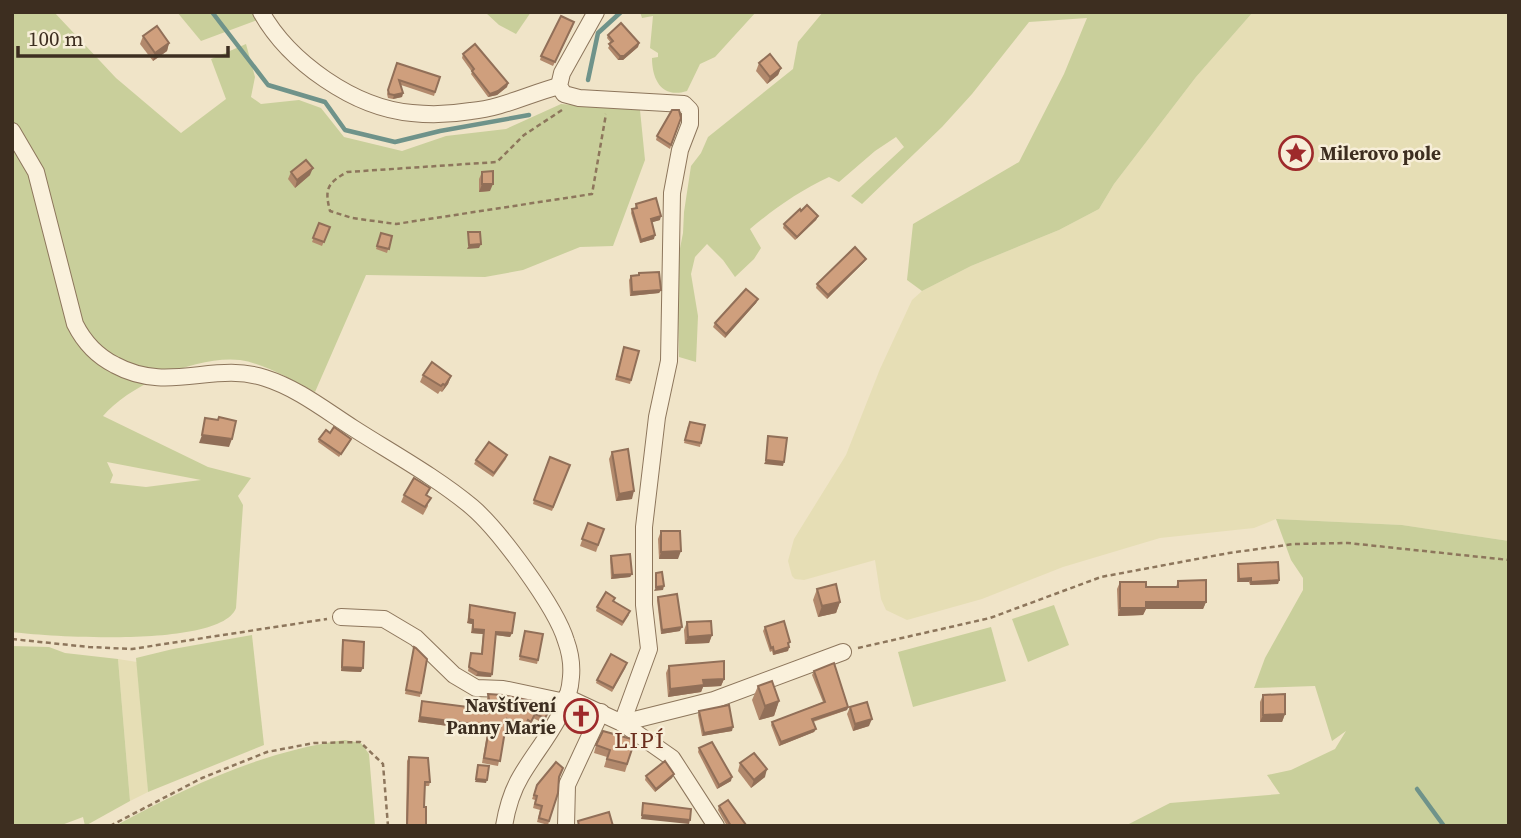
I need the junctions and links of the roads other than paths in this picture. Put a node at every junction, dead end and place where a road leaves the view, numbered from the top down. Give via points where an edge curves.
1 (596, 12) edge
2 (268, 16) edge
3 (559, 86) junction
4 (12, 131) edge
5 (341, 617) road end
6 (844, 652) road end
7 (566, 699) junction
8 (601, 712) junction
9 (622, 723) junction
10 (504, 826) edge
11 (566, 826) edge
12 (716, 826) edge

1 - 3 street
2 - 3 street via 280,42 317,74 383,108 412,113 472,111
3 - 9 street via 564,94 579,98 684,104 690,110 671,193 669,361 657,417 644,527 649,649
4 - 7 street via 36,172 73,317 92,348 119,368 154,379 252,374 275,382 459,496 492,527 559,624 570,660
5 - 7 street via 384,619 416,638 454,675 476,688
6 - 9 street via 714,700
7 - 8 street
7 - 10 street via 520,778
8 - 9 street
8 - 11 street via 567,785
9 - 12 street via 672,758

